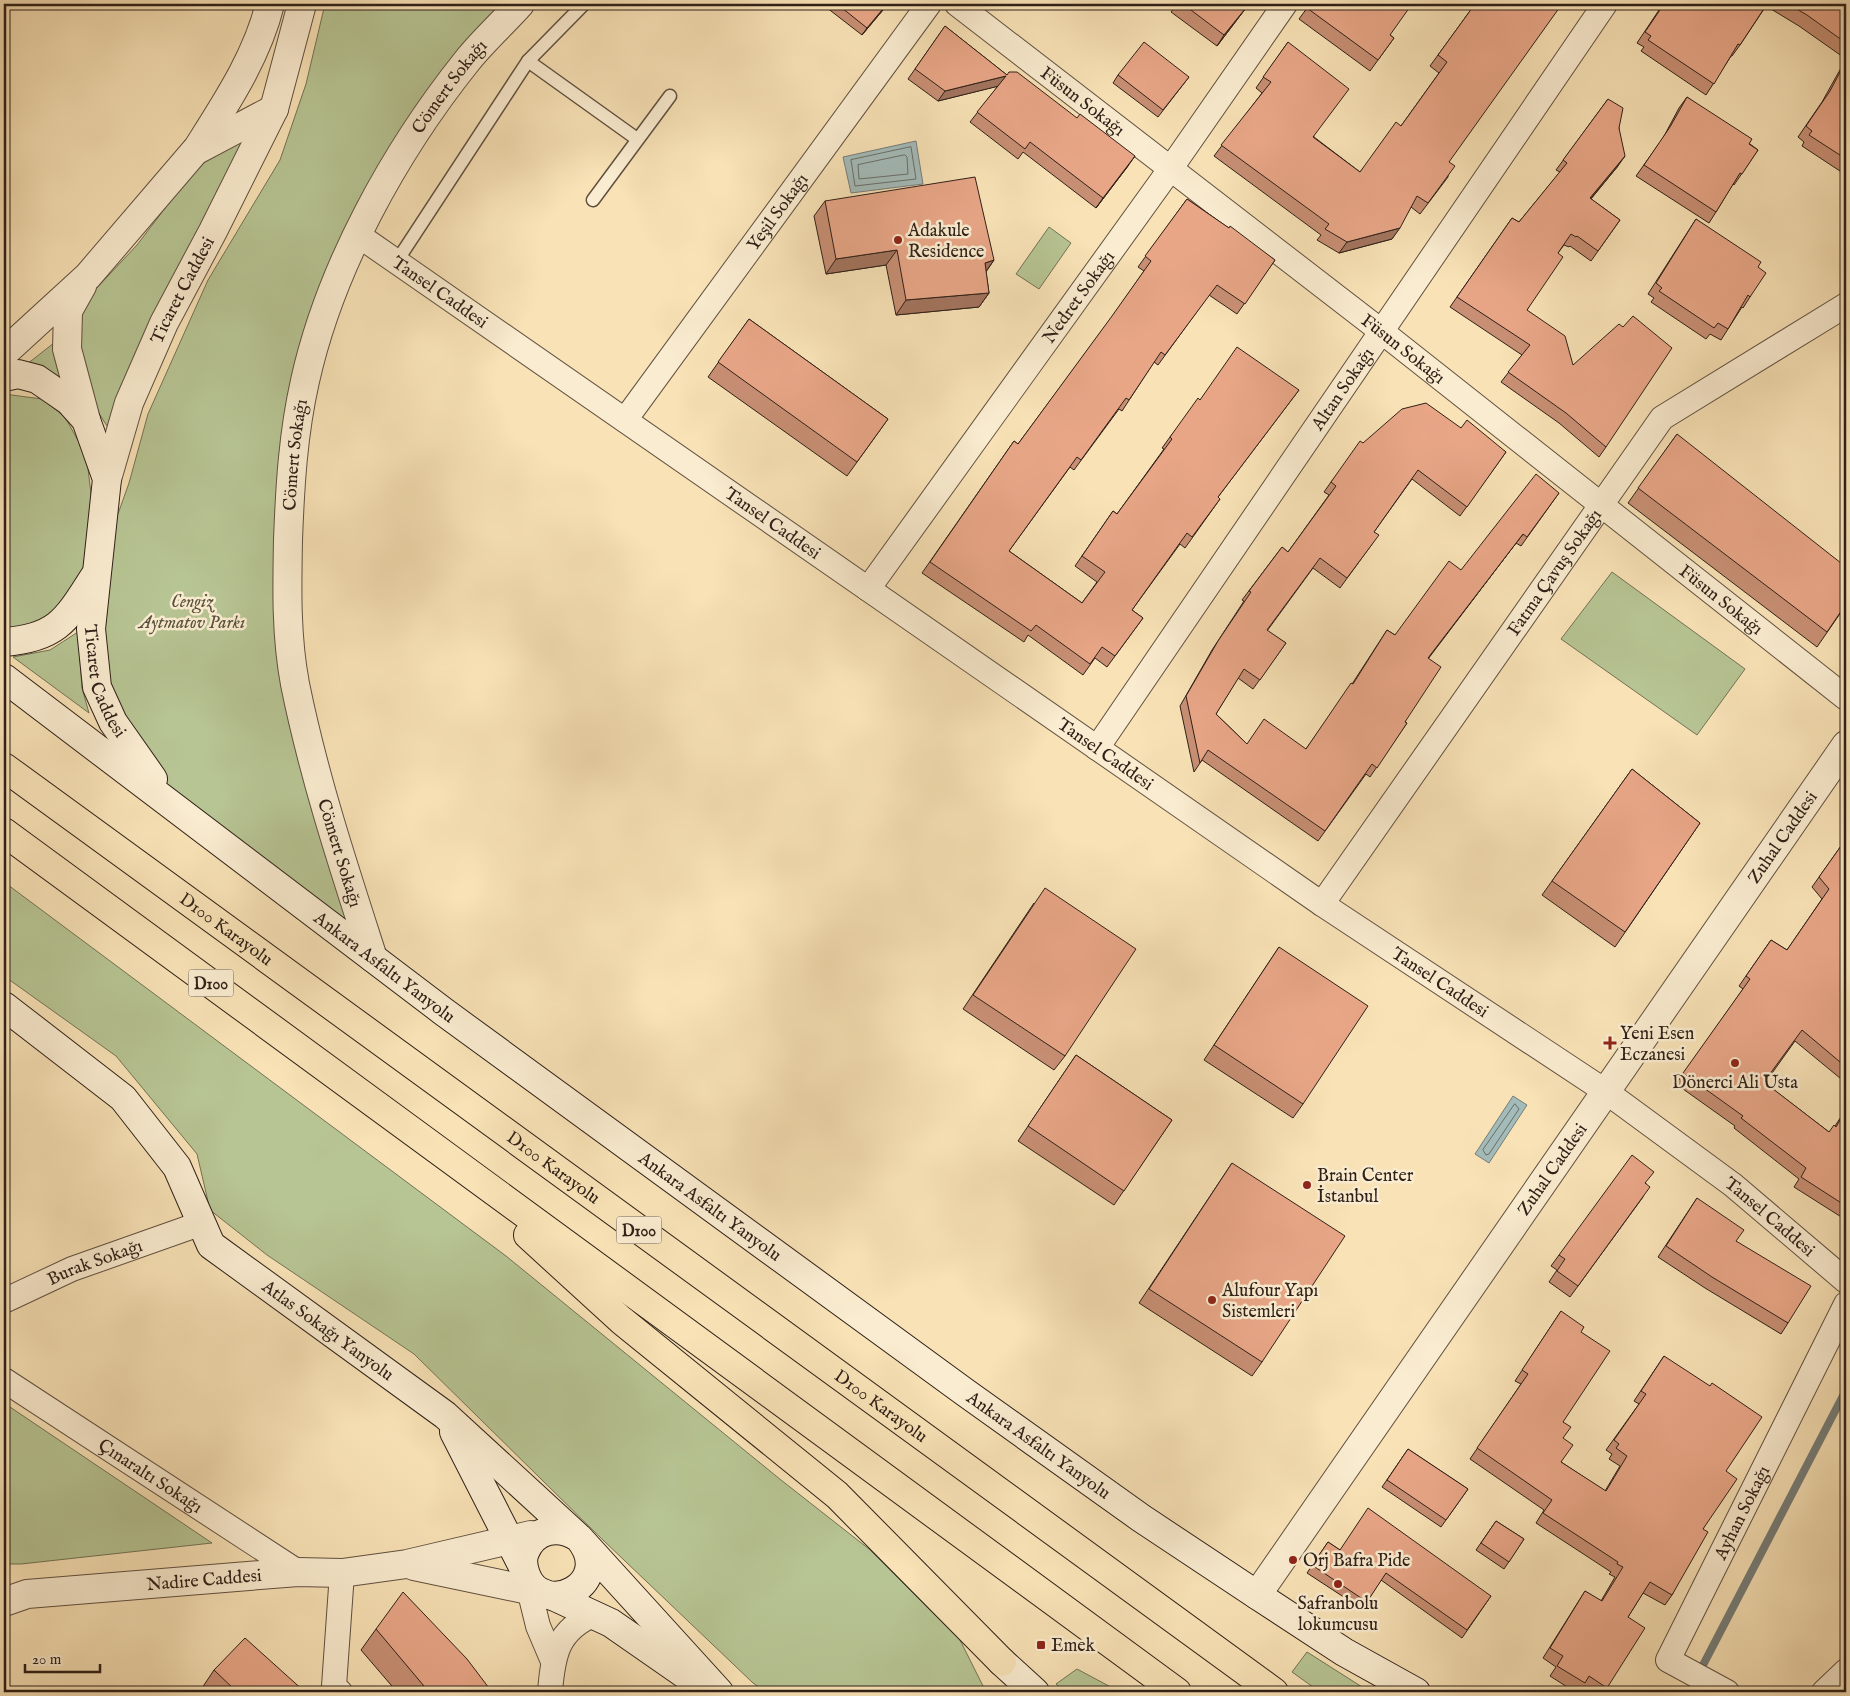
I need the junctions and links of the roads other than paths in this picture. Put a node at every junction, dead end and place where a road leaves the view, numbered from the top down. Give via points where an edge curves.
1 (270, 4) edge
2 (302, 4) edge
3 (520, 4) edge
4 (584, 4) edge
5 (929, 4) edge
6 (957, 4) edge
7 (1285, 4) edge
8 (1605, 4) edge
9 (528, 61) junction
10 (670, 96) dead end
11 (274, 109) junction
12 (637, 139) junction
13 (195, 151) junction
14 (1171, 168) junction
15 (593, 200) dead end
16 (358, 234) junction
17 (397, 261) junction
18 (88, 276) junction
19 (1846, 305) edge
20 (1381, 331) junction
21 (4, 353) edge
22 (4, 377) edge
23 (86, 420) junction
24 (625, 420) junction
25 (107, 479) junction
26 (1601, 506) junction
27 (98, 570) junction
28 (868, 589) junction
29 (4, 642) edge
30 (4, 678) edge
31 (1846, 698) edge
32 (1846, 745) edge
33 (1096, 748) junction
34 (4, 767) edge
35 (174, 807) junction
36 (4, 832) edge
37 (1322, 904) junction
38 (373, 958) junction
39 (4, 1006) edge
40 (1605, 1091) junction
41 (418, 1134) junction
42 (188, 1228) dead end
43 (1846, 1281) edge
44 (4, 1301) edge
45 (1846, 1304) edge
46 (4, 1380) edge
47 (445, 1415) junction
48 (547, 1531) junction
49 (579, 1538) junction
50 (510, 1540) junction
51 (407, 1564) junction
52 (298, 1572) junction
53 (342, 1573) junction
54 (537, 1586) junction
55 (1257, 1595) junction
56 (5, 1601) edge
57 (594, 1614) junction
58 (552, 1659) junction
59 (1002, 1662) junction
60 (1846, 1671) edge
61 (1724, 1690) edge
62 (340, 1692) edge
63 (550, 1692) edge
64 (710, 1692) edge
65 (718, 1692) edge
66 (1011, 1692) edge
67 (1035, 1692) edge
68 (1177, 1692) edge
69 (1274, 1692) edge
70 (1416, 1692) edge
71 (1824, 1692) edge

1 - 13 main road, Ticaret Caddesi via 250,60
2 - 11 main road, Ticaret Caddesi
3 - 16 main road, Cömert Sokağı via 468,60 393,166
4 - 9 lane
5 - 24 street, Yeşil Sokağı
6 - 14 street, Füsun Sokağı
7 - 14 street, Nedret Sokağı
8 - 20 street, Altan Sokağı
9 - 12 lane
9 - 17 lane
10 - 12 lane
11 - 13 main road, Ticaret Caddesi
11 - 25 main road, Ticaret Caddesi via 160,332 129,404
12 - 15 lane
13 - 18 main road, Ticaret Caddesi
14 - 20 street, Füsun Sokağı
14 - 28 street, Nedret Sokağı
16 - 17 street, Tansel Caddesi
16 - 38 main road, Cömert Sokağı via 324,313 304,381 290,471 286,598 295,685 320,788
17 - 24 street, Tansel Caddesi
18 - 21 main road, Ticaret Caddesi
18 - 23 main road, Ticaret Caddesi via 68,311 68,349
19 - 26 street, Fatma Çavuş Sokağı via 1662,418
20 - 26 street, Füsun Sokağı
20 - 33 street, Altan Sokağı
22 - 23 main road, Ticaret Caddesi via 18,374 37,379 69,402
23 - 25 main road, Ticaret Caddesi
24 - 28 street, Tansel Caddesi
25 - 27 main road, Ticaret Caddesi
26 - 31 street, Füsun Sokağı
26 - 37 street, Fatma Çavuş Sokağı
27 - 29 main road via 59,626 22,641
27 - 35 main road, Ticaret Caddesi via 91,629 97,687 123,739
28 - 33 street, Tansel Caddesi
30 - 35 main road, Ankara Asfaltı Yanyolu
32 - 40 main road, Zuhal Caddesi
33 - 37 street, Tansel Caddesi
34 - 69 highway, D100 Karayolu / D100
35 - 38 main road, Ankara Asfaltı Yanyolu
36 - 41 highway, D100
37 - 40 street, Tansel Caddesi
38 - 55 main road, Ankara Asfaltı Yanyolu via 966,1393
39 - 47 main road, Atlas Sokağı Yanyolu via 123,1098 177,1167 211,1245
40 - 43 street, Tansel Caddesi via 1734,1184
40 - 55 main road, Zuhal Caddesi
41 - 59 highway via 621,1320 837,1495
41 - 68 highway, D100
42 - 44 street, Burak Sokağı via 72,1269
45 - 61 street, Ayhan Sokağı via 1668,1660
46 - 52 street, Çınaraltı Sokağı
47 - 49 main road, Atlas Sokağı Yanyolu
47 - 50 main road, Atlas Sokağı Yanyolu
48 - 49 main road via 564,1530
48 - 50 main road, Nadire Caddesi
48 - 54 main road via 536,1536 524,1555
49 - 54 main road via 589,1556 587,1576 574,1592
49 - 65 main road, Atlas Sokağı Yanyolu
50 - 51 main road, Nadire Caddesi
50 - 54 main road, Atlas Sokağı Yanyolu
51 - 53 main road, Nadire Caddesi
51 - 54 main road, Nadire Caddesi
52 - 53 main road, Nadire Caddesi
52 - 56 main road, Nadire Caddesi via 27,1594
53 - 62 street via 334,1686
54 - 57 main road
54 - 58 street via 538,1626
55 - 70 main road, Ankara Asfaltı Yanyolu via 1344,1652
57 - 58 street via 567,1632
57 - 64 main road
58 - 63 street
59 - 66 main road
59 - 67 main road
60 - 71 street

